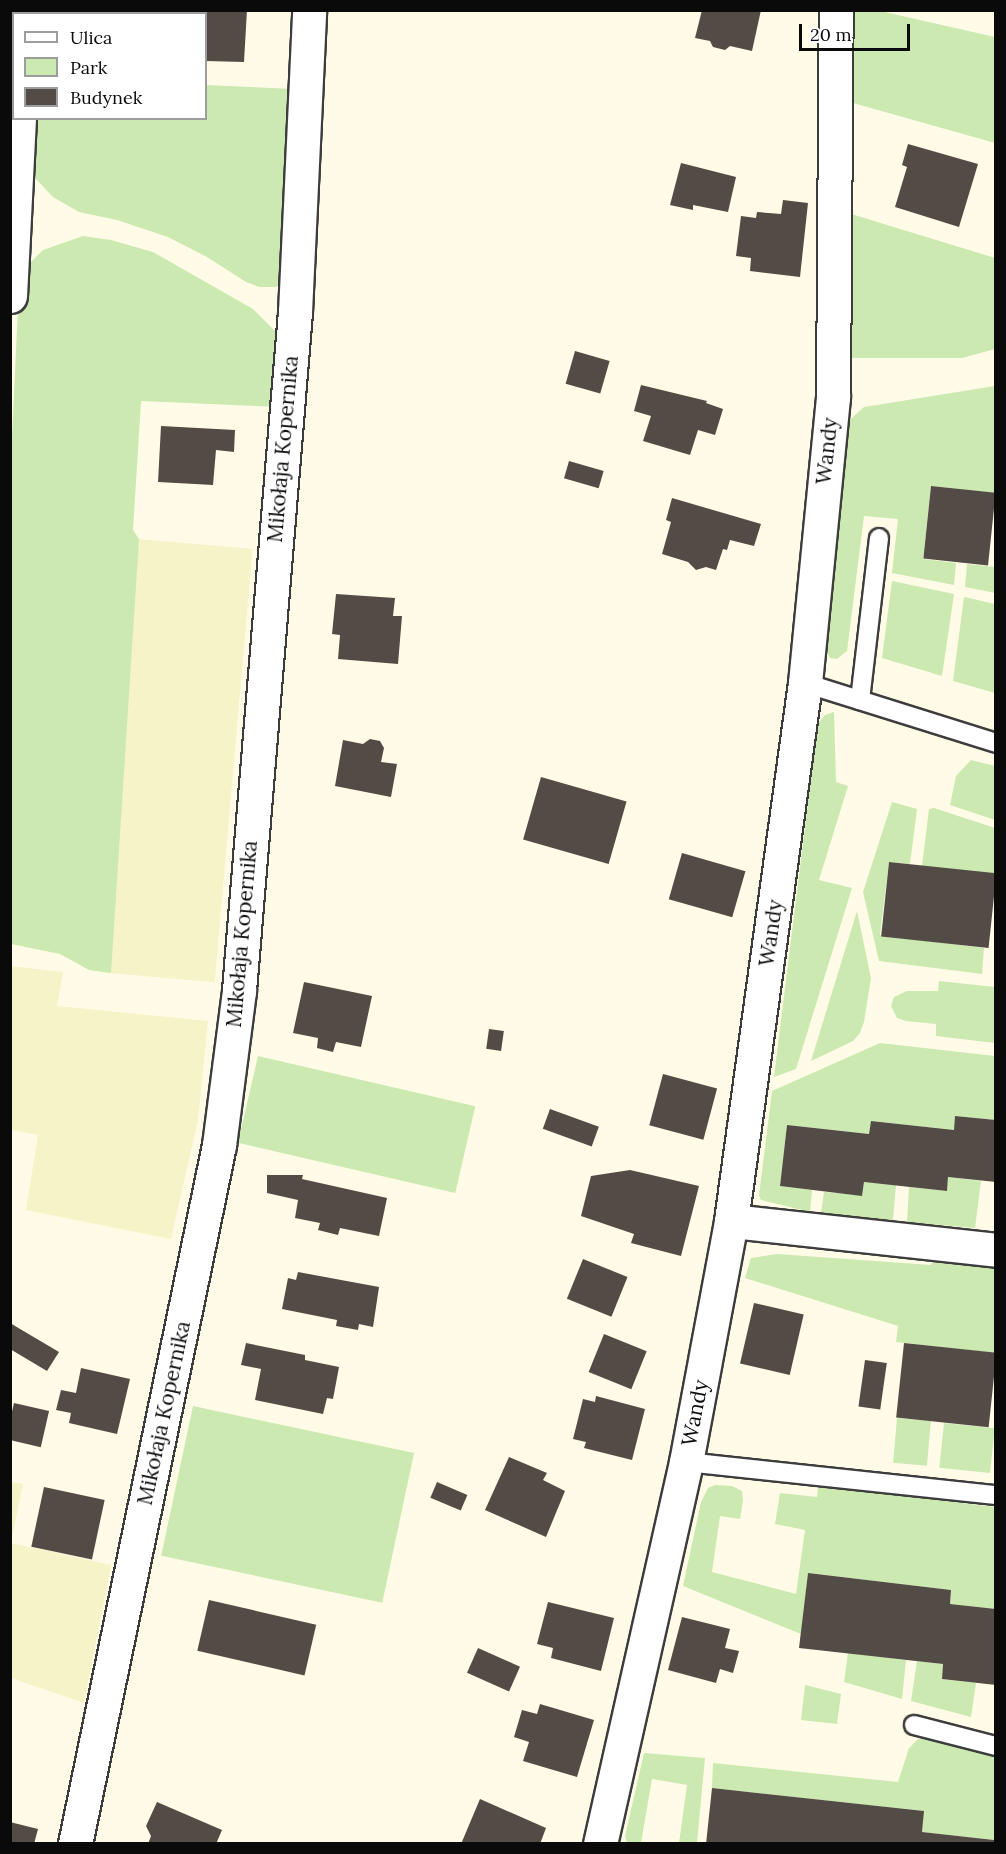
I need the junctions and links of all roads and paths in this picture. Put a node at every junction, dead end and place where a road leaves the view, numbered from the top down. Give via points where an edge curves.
1 (309, 10) edge
2 (836, 10) edge
3 (19, 120) edge
4 (10, 296) edge
5 (879, 538) dead end
6 (805, 682) junction
7 (860, 700) junction
8 (996, 742) edge
9 (731, 1221) junction
10 (996, 1250) edge
11 (686, 1462) junction
12 (996, 1495) edge
13 (914, 1725) dead end
14 (996, 1746) edge
15 (75, 1844) edge
16 (600, 1844) edge

1 - 15 street, Mikołaja Kopernika via 295,312 239,990 219,1145
2 - 6 street, Wandy via 833,397
3 - 4 street
5 - 7 lane
6 - 7 lane
6 - 9 street, Wandy
7 - 8 lane
9 - 10 street
9 - 11 street, Wandy
11 - 12 lane
11 - 16 street, Wandy
13 - 14 lane

